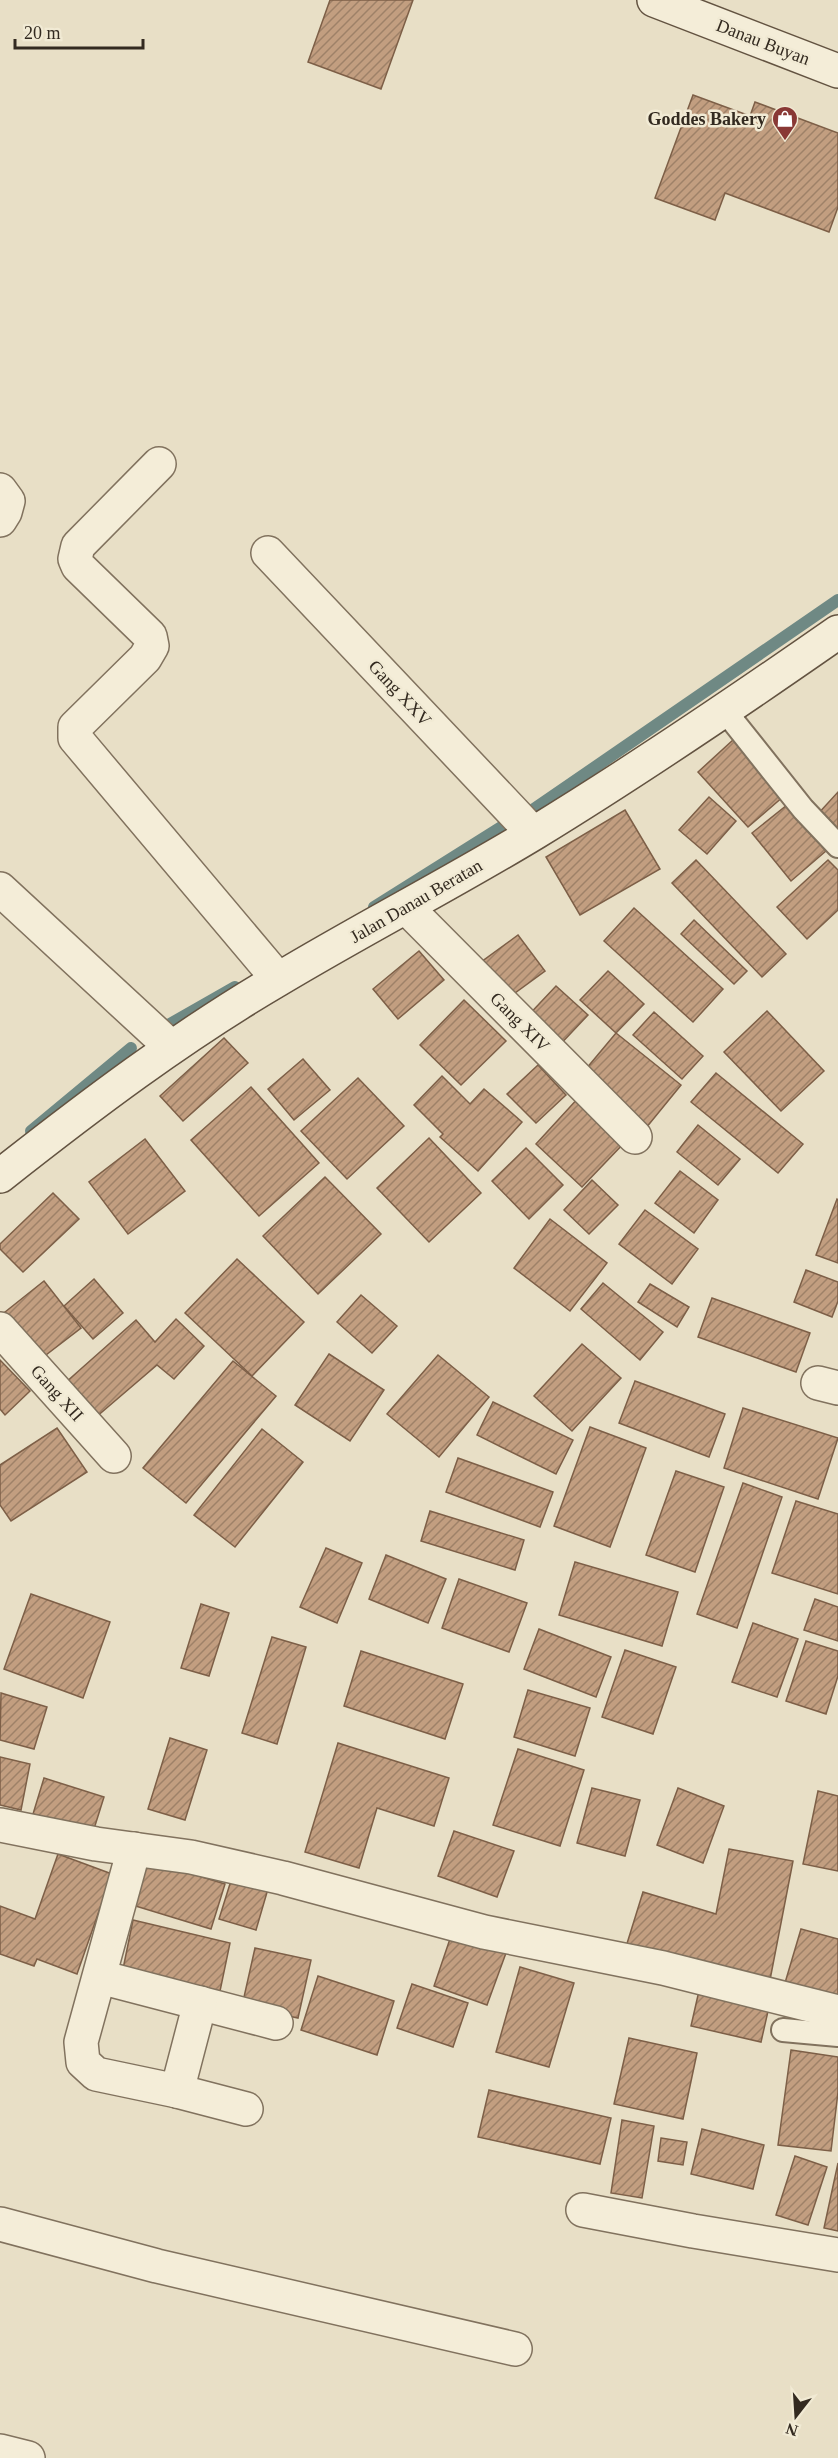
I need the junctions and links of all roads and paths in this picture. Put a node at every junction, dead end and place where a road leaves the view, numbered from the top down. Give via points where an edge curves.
1 (654, 0) edge
2 (699, 8) edge
3 (838, 70) edge
4 (159, 465) dead end
5 (0, 490) edge
6 (0, 520) edge
7 (268, 554) dead end
8 (838, 632) edge
9 (725, 711) junction
10 (533, 833) junction
11 (838, 846) edge
12 (0, 888) edge
13 (406, 907) junction
14 (278, 979) junction
15 (171, 1047) junction
16 (634, 1137) dead end
17 (0, 1176) edge
18 (0, 1329) edge
19 (114, 1456) dead end
20 (0, 1825) edge
21 (134, 1850) junction
22 (100, 1977) junction
23 (200, 2003) junction
24 (838, 2012) edge
25 (276, 2023) dead end
26 (783, 2030) dead end
27 (838, 2035) edge
28 (177, 2091) junction
29 (246, 2109) dead end
30 (583, 2210) dead end
31 (0, 2224) edge
32 (838, 2255) edge
33 (515, 2349) dead end
34 (0, 2451) edge
35 (28, 2458) edge

1 - 2 street, Danau Buyan
2 - 3 street, Danau Buyan
4 - 14 street via 76,551 78,567 150,636 152,646 145,658 75,727 75,738
5 - 6 street via 8,501
7 - 10 street, Gang XXV
8 - 9 street, Jalan Danau Beratan
9 - 10 street, Jalan Danau Beratan
9 - 11 lane via 803,809
10 - 13 street, Jalan Danau Beratan
12 - 15 street
13 - 14 street, Jalan Danau Beratan
13 - 16 street, Gang XIV
14 - 15 street, Jalan Danau Beratan
15 - 17 street, Jalan Danau Beratan
18 - 19 street, Gang XII
20 - 21 street
21 - 22 street
21 - 24 street via 191,1857 283,1878 484,1932 663,1968
22 - 23 street
22 - 28 street via 81,2042 83,2062 96,2074
23 - 25 street
23 - 28 street
26 - 27 lane
28 - 29 street
30 - 32 street
31 - 33 street via 157,2266
34 - 35 street

